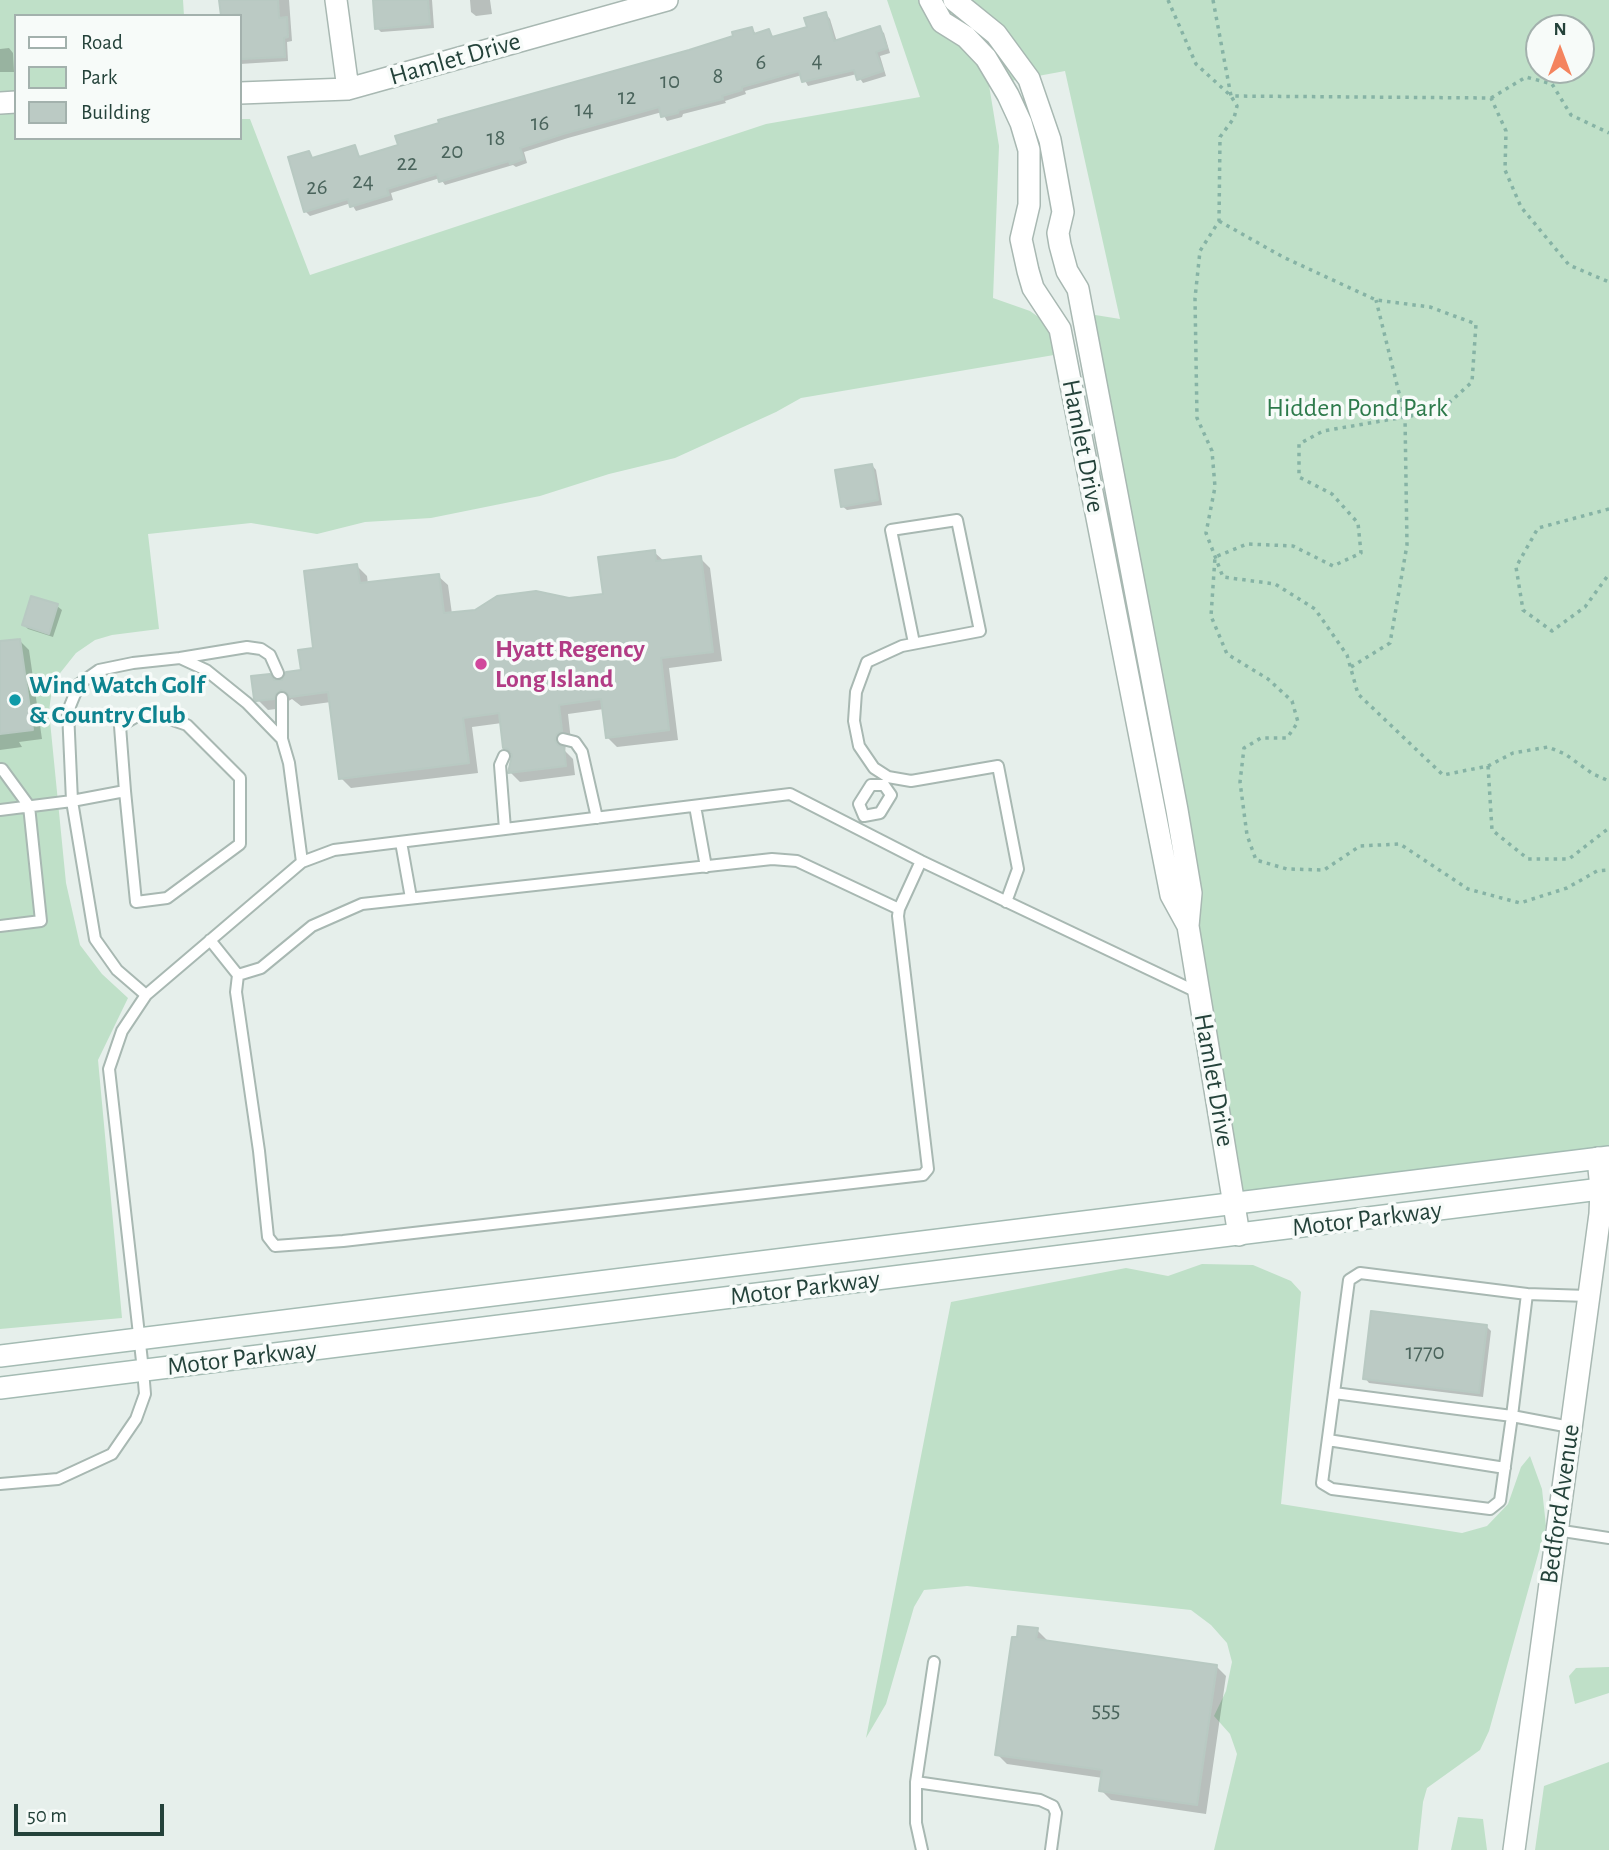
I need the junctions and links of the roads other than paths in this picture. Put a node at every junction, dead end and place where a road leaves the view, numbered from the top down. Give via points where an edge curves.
1 (336, 0) edge
2 (667, 0) edge
3 (930, 0) edge
4 (954, 0) edge
5 (348, 89) junction
6 (242, 93) edge
7 (1027, 212) junction
8 (1063, 212) junction
9 (1078, 289) junction
10 (1041, 297) junction
11 (914, 643) junction
12 (180, 658) junction
13 (278, 673) dead end
14 (282, 698) dead end
15 (282, 738) junction
16 (563, 739) dead end
17 (504, 756) dead end
18 (0, 769) edge
19 (886, 781) junction
20 (125, 792) junction
21 (72, 802) junction
22 (29, 806) junction
23 (695, 806) junction
24 (0, 810) edge
25 (864, 817) junction
26 (597, 818) junction
27 (856, 828) junction
28 (505, 829) junction
29 (401, 842) junction
30 (921, 861) junction
31 (302, 862) junction
32 (706, 867) junction
33 (411, 898) junction
34 (1006, 902) junction
35 (899, 909) junction
36 (0, 926) edge
37 (1188, 926) junction
38 (210, 940) junction
39 (238, 975) junction
40 (1199, 993) junction
41 (145, 995) junction
42 (1604, 1158) edge
43 (1605, 1189) edge
44 (1236, 1204) junction
45 (1239, 1235) junction
46 (1527, 1294) junction
47 (1588, 1296) junction
48 (141, 1339) junction
49 (0, 1356) edge
50 (143, 1370) junction
51 (0, 1388) edge
52 (1334, 1393) junction
53 (1513, 1416) junction
54 (1570, 1427) junction
55 (1328, 1440) junction
56 (1505, 1468) junction
57 (0, 1484) edge
58 (1556, 1530) junction
59 (1609, 1538) edge
60 (934, 1662) dead end
61 (915, 1782) junction
62 (922, 1850) edge
63 (1051, 1850) edge
64 (1514, 1850) edge

1 - 5 street
2 - 5 street, Hamlet Drive
3 - 7 street, Hamlet Drive via 942,22 966,37 986,58 1021,123 1029,150
4 - 8 street, Hamlet Drive via 996,34 1029,79 1050,140
5 - 6 street, Hamlet Drive
7 - 8 street
7 - 10 street, Hamlet Drive via 1021,239 1033,288
8 - 9 street, Hamlet Drive via 1060,245 1066,271
9 - 10 street
9 - 37 street, Hamlet Drive via 1177,810 1191,893
10 - 37 street, Hamlet Drive via 1060,329 1171,895
11 - 11 lane via 980,631 957,520 891,530
11 - 19 lane via 867,662 856,692 854,721 859,746
12 - 13 lane via 247,647 261,649 271,655
12 - 15 lane via 206,670
12 - 21 lane via 99,670 79,684 68,711
14 - 15 lane
15 - 31 lane
16 - 26 lane via 575,742 582,752
17 - 28 lane via 500,765
18 - 22 lane
19 - 25 lane via 872,785 859,804
19 - 25 lane via 891,795 880,813
19 - 34 lane via 998,766 1018,869
20 - 20 lane via 136,902 167,898 240,844 240,778 187,725 146,711 120,726
20 - 21 lane
21 - 22 lane
21 - 41 lane via 95,939 117,970
22 - 24 lane
22 - 36 lane via 41,921
23 - 26 lane
23 - 27 lane via 790,794
23 - 32 lane
25 - 27 lane
26 - 28 lane
27 - 30 lane
28 - 29 lane
29 - 31 lane via 334,850
29 - 33 lane
30 - 34 lane
30 - 35 lane
31 - 38 lane
32 - 33 lane
32 - 35 lane via 797,861
33 - 39 lane via 362,904 312,926 261,968
34 - 40 lane
35 - 39 lane via 928,1169 923,1175 343,1241 275,1246 268,1237 236,992
37 - 40 street, Hamlet Drive
38 - 39 lane
38 - 41 lane
40 - 44 street, Hamlet Drive
41 - 48 lane via 122,1031 109,1069
42 - 43 street, Bedford Avenue
42 - 44 street, Motor Parkway
43 - 45 street, Motor Parkway
43 - 47 street, Bedford Avenue
44 - 45 street, Hamlet Drive
44 - 48 street, Motor Parkway
45 - 50 street, Motor Parkway
46 - 47 lane
46 - 52 lane via 1360,1273 1349,1280
46 - 53 lane
47 - 54 street, Bedford Avenue
48 - 49 street, Motor Parkway
48 - 50 lane
50 - 51 street, Motor Parkway
50 - 57 lane via 145,1394 136,1419 112,1454 58,1479
52 - 53 lane
52 - 55 lane
53 - 54 lane
53 - 56 lane
54 - 58 street, Bedford Avenue
55 - 56 lane
55 - 56 lane via 1322,1483 1332,1489 1490,1509 1500,1501
58 - 59 lane
58 - 64 street, Bedford Avenue
60 - 61 lane
61 - 62 lane
61 - 63 lane via 1041,1800 1053,1806

